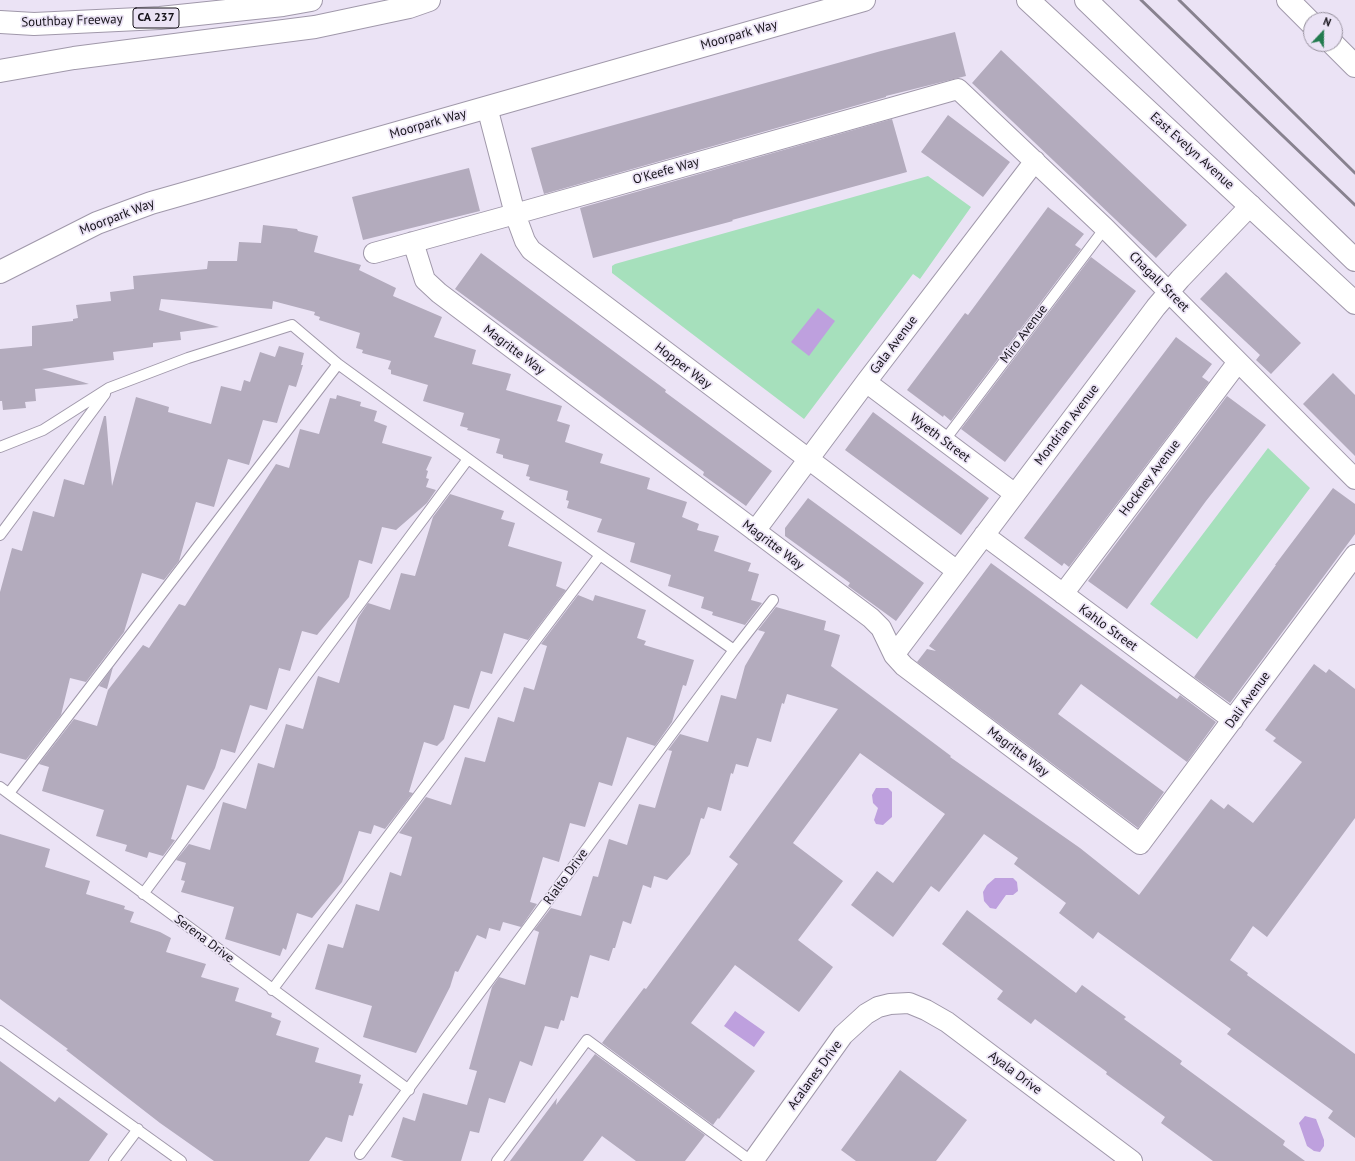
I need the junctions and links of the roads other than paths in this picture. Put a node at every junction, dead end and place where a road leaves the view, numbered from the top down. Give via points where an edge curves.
1 (311, 0) edge
2 (429, 0) edge
3 (864, 0) edge
4 (1028, 0) edge
5 (1086, 0) edge
6 (1288, 0) edge
7 (1303, 15) edge
8 (0, 22) edge
9 (1341, 52) edge
10 (1355, 66) edge
11 (0, 71) edge
12 (958, 89) joint
13 (487, 107) junction
14 (1035, 161) junction
15 (1251, 205) junction
16 (516, 214) junction
17 (1105, 228) junction
18 (413, 242) junction
19 (374, 253) dead end
20 (1355, 260) edge
21 (0, 272) edge
22 (1169, 292) junction
23 (1355, 303) edge
24 (1238, 362) junction
25 (338, 364) junction
26 (866, 382) junction
27 (109, 388) junction
28 (944, 441) junction
29 (0, 447) edge
30 (468, 459) junction
31 (808, 460) junction
32 (1355, 479) edge
33 (1015, 494) junction
34 (755, 531) junction
35 (0, 535) edge
36 (984, 535) junction
37 (600, 555) junction
38 (1355, 555) edge
39 (957, 571) junction
40 (1063, 594) junction
41 (773, 600) dead end
42 (734, 650) junction
43 (894, 655) junction
44 (1233, 720) junction
45 (0, 787) edge
46 (9, 793) junction
47 (1140, 844) joint
48 (144, 894) junction
49 (272, 990) junction
50 (890, 1004) joint
51 (0, 1030) edge
52 (408, 1090) junction
53 (138, 1129) junction
54 (360, 1154) dead end
55 (114, 1161) edge
56 (181, 1161) edge
57 (497, 1161) edge
58 (752, 1161) edge
59 (1132, 1161) edge

1 - 8 main road, Southbay Freeway / CA 237 via 160,18 34,24
2 - 11 main road via 409,7 316,27 74,58
3 - 13 main road, Moorpark Way
4 - 15 main road, East Evelyn Avenue
5 - 20 main road
6 - 7 main road
9 - 10 main road
12 - 14 street, Chagall Street
12 - 16 street, O'Keefe Way
13 - 16 street, Hopper Way
13 - 21 main road, Moorpark Way via 151,203 97,223
14 - 17 street, Chagall Street
14 - 26 street, Gala Avenue
15 - 22 street, Mondrian Avenue
15 - 23 main road, East Evelyn Avenue
16 - 18 street, O'Keefe Way
16 - 31 street, Hopper Way via 525,241 537,256
17 - 22 street, Chagall Street
17 - 28 lane, Miro Avenue
18 - 19 street, O'Keefe Way
18 - 34 street, Magritte Way via 424,280 439,293
22 - 24 street, Chagall Street
22 - 33 street, Mondrian Avenue
24 - 32 street, Chagall Street
24 - 40 street, Hockney Avenue
25 - 27 lane via 292,326 188,358
25 - 30 lane
25 - 46 lane
26 - 28 street, Wyeth Street
26 - 31 street, Gala Avenue
27 - 29 lane via 43,430
27 - 35 lane
28 - 33 street, Wyeth Street
30 - 37 lane
30 - 48 lane
31 - 34 street, Gala Avenue
31 - 39 street, Hopper Way
33 - 36 street, Mondrian Avenue
34 - 43 street, Magritte Way via 871,618 881,628
36 - 39 street, Mondrian Avenue
36 - 40 street, Kahlo Street
37 - 42 lane
37 - 49 lane
38 - 44 street, Dali Avenue
39 - 43 street, Mondrian Avenue
40 - 44 street, Kahlo Street
41 - 42 lane, Rialto Drive
42 - 52 lane, Rialto Drive
43 - 47 street, Magritte Way via 904,666
44 - 47 street, Dali Avenue
45 - 46 lane, Serena Drive
46 - 48 lane, Serena Drive
48 - 49 lane, Serena Drive
49 - 52 lane, Serena Drive
50 - 58 street, Acalanes Drive via 866,1014 843,1036
50 - 59 street, Ayala Drive via 909,1003 947,1022
51 - 53 lane
52 - 54 lane, Rialto Drive
53 - 55 lane
53 - 56 lane
57 - 58 lane via 587,1040

